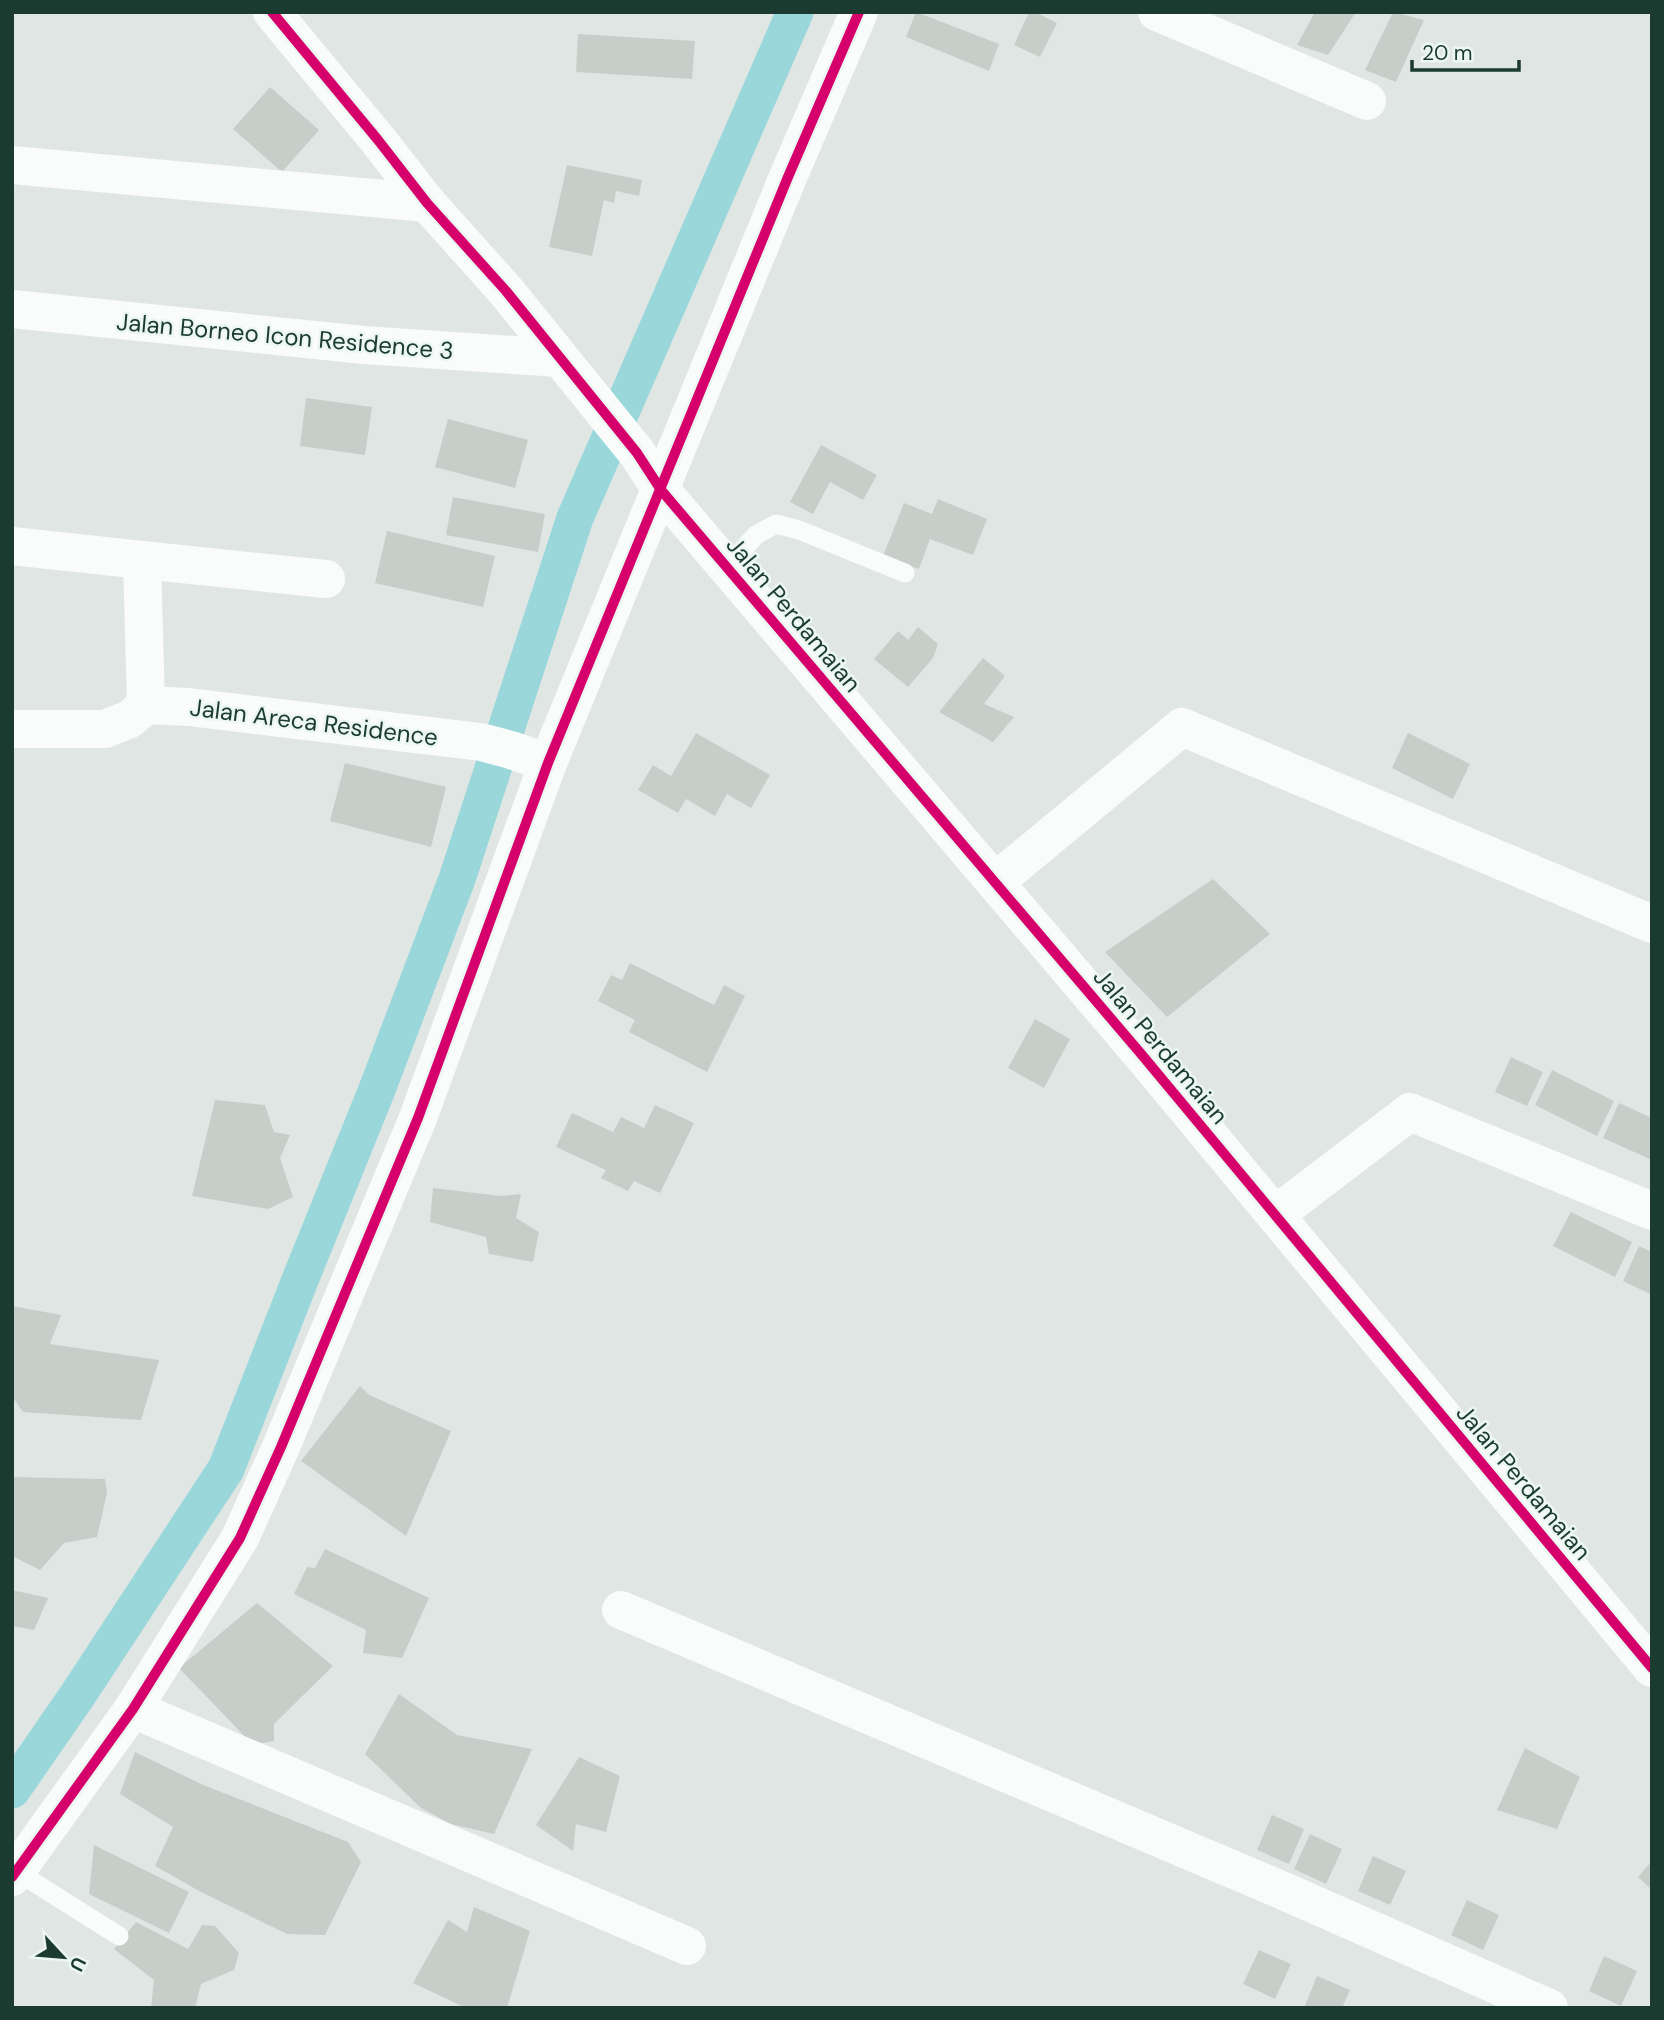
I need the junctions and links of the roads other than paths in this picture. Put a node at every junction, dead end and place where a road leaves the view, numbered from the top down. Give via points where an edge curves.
1 (272, 12) edge
2 (859, 12) edge
3 (1157, 12) edge
4 (1367, 101) dead end
5 (12, 165) edge
6 (427, 203) junction
7 (12, 309) edge
8 (559, 358) junction
9 (661, 490) junction
10 (12, 547) edge
11 (142, 560) junction
12 (727, 567) junction
13 (905, 573) dead end
14 (326, 579) dead end
15 (146, 705) junction
16 (12, 729) edge
17 (548, 763) junction
18 (995, 882) junction
19 (1652, 924) edge
20 (1652, 1211) edge
21 (1275, 1215) junction
22 (621, 1610) dead end
23 (1652, 1668) edge
24 (133, 1709) junction
25 (14, 1874) edge
26 (119, 1936) dead end
27 (687, 1945) dead end
28 (1549, 2008) edge

1 - 6 street, Jalan Perdamaian
2 - 9 street
3 - 4 street
5 - 6 street
6 - 8 street, Jalan Perdamaian
7 - 8 street, Jalan Borneo Icon Residence 3 via 364,345
8 - 9 street, Jalan Perdamaian via 603,409
9 - 12 street, Jalan Perdamaian
9 - 17 street
10 - 11 street
11 - 14 street
11 - 15 street
12 - 13 lane via 756,535 776,524
12 - 18 street, Jalan Perdamaian
15 - 16 street via 130,719 105,729
15 - 17 street, Jalan Areca Residence via 496,746
17 - 24 street via 418,1118 281,1447 240,1538
18 - 19 street via 1182,727
18 - 21 street, Jalan Perdamaian
20 - 21 street via 1410,1112
21 - 23 street, Jalan Perdamaian
22 - 28 street
24 - 25 street
24 - 27 street
25 - 26 lane

